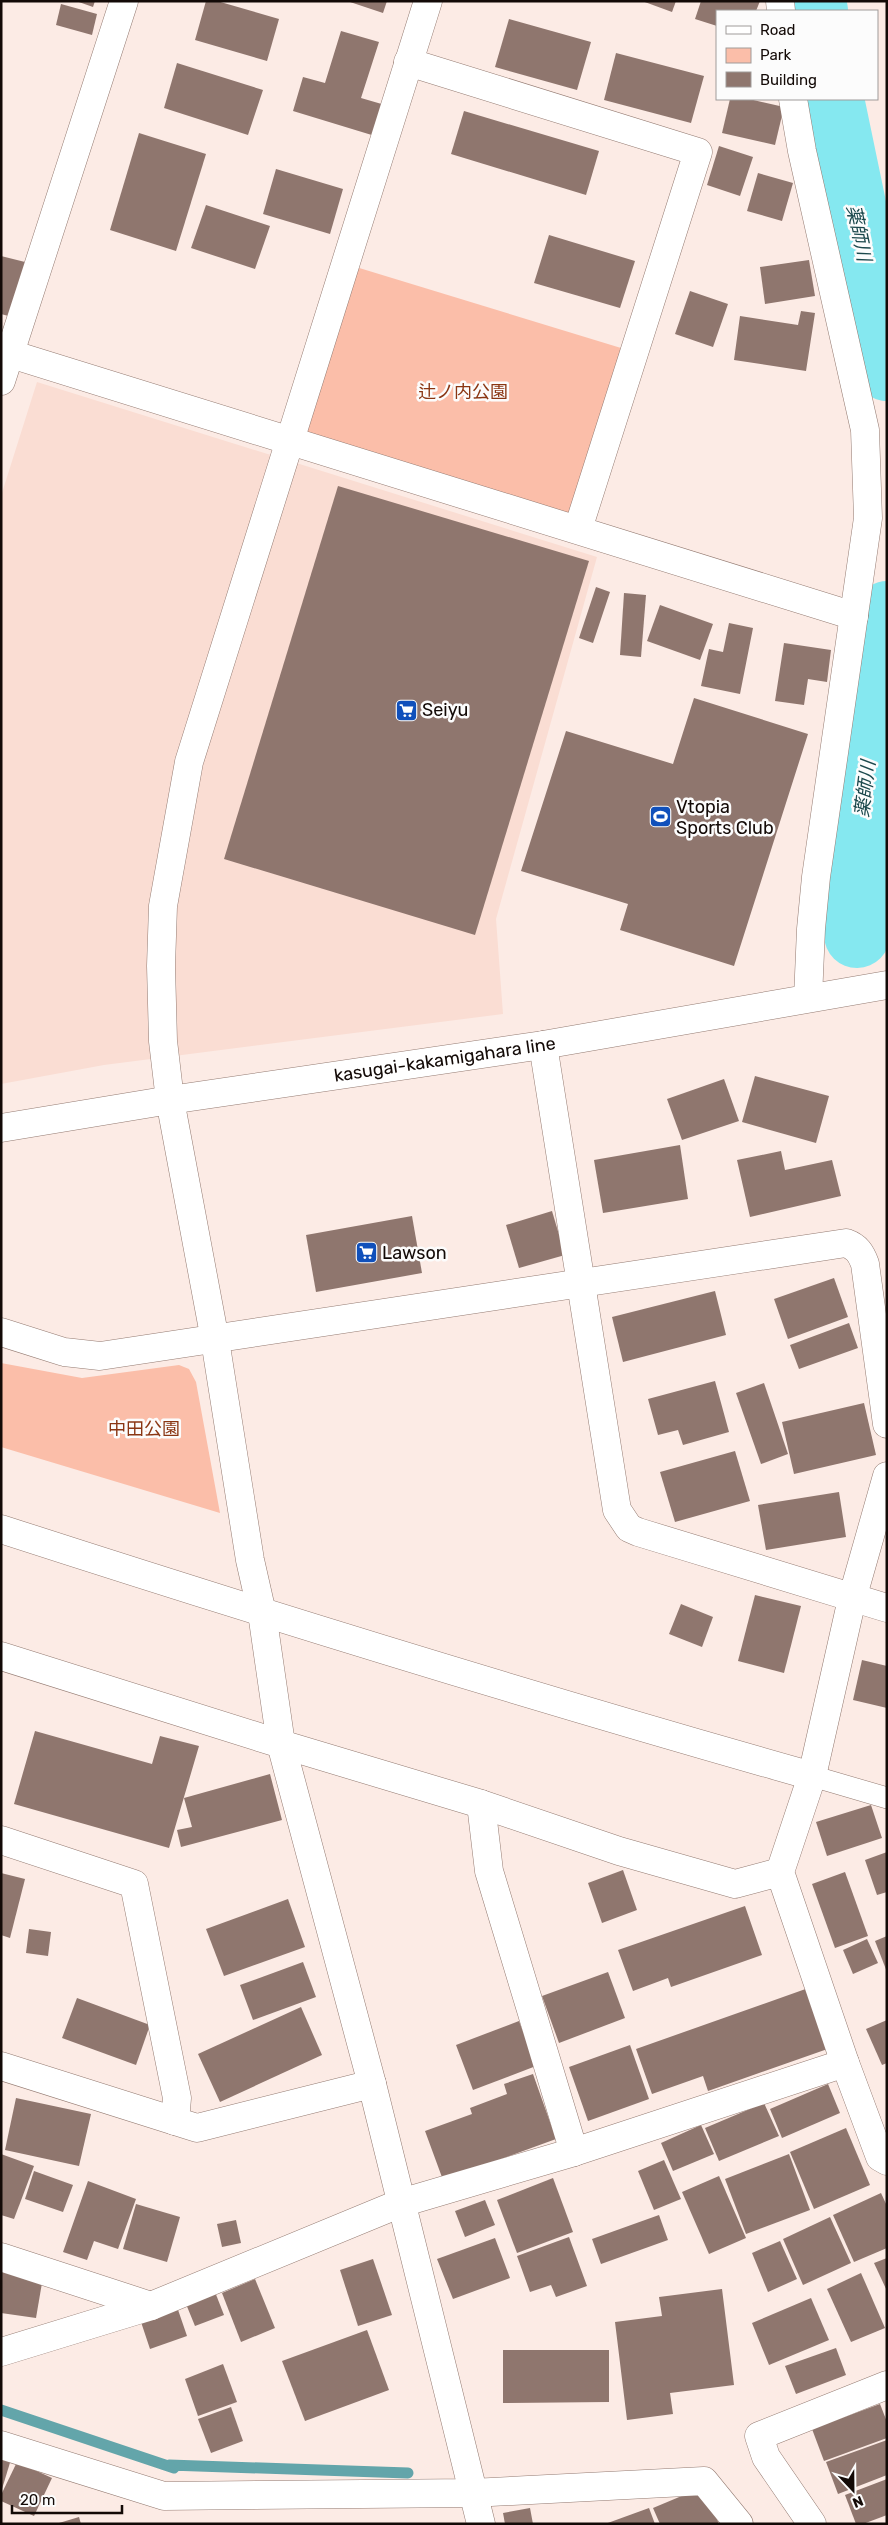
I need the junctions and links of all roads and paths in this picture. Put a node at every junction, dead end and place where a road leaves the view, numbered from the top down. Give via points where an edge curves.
1 (124, 1) edge
2 (428, 1) edge
3 (408, 62) junction
4 (793, 100) edge
5 (5, 353) edge
6 (1, 381) edge
7 (291, 441) junction
8 (578, 529) junction
9 (854, 616) junction
10 (887, 985) edge
11 (808, 998) junction
12 (543, 1045) junction
13 (170, 1100) junction
14 (1, 1128) edge
15 (582, 1282) junction
16 (1, 1332) edge
17 (215, 1340) junction
18 (887, 1424) edge
19 (887, 1476) edge
20 (1, 1529) edge
21 (852, 1599) junction
22 (887, 1608) edge
23 (262, 1613) junction
24 (1, 1656) edge
25 (281, 1744) junction
26 (812, 1776) junction
27 (887, 1798) edge
28 (481, 1804) junction
29 (1, 1840) edge
30 (780, 1872) junction
31 (845, 2063) junction
32 (1, 2066) edge
33 (372, 2084) junction
34 (176, 2121) junction
35 (574, 2152) junction
36 (887, 2161) edge
37 (401, 2203) junction
38 (1, 2257) edge
39 (151, 2306) junction
40 (1, 2352) edge
41 (887, 2385) edge
42 (1, 2445) edge
43 (472, 2493) junction
44 (481, 2524) edge
45 (739, 2524) edge
46 (812, 2524) edge

1 - 5 street
2 - 3 street
3 - 7 street
3 - 8 street via 698,152
4 - 9 street via 865,430 868,518
5 - 6 street
5 - 7 street
7 - 8 street
7 - 13 street via 189,762 171,855 163,906 161,966 163,1041
8 - 9 street
9 - 11 street via 816,877
10 - 11 street, kasugai-kakamigahara line
11 - 12 street, kasugai-kakamigahara line
12 - 13 street, kasugai-kakamigahara line
12 - 15 street
13 - 14 street, kasugai-kakamigahara line
13 - 17 street
15 - 17 street
15 - 18 street via 835,1243 854,1246 865,1264
15 - 21 street via 617,1510 629,1528
16 - 17 street via 64,1352 100,1356
17 - 23 street via 250,1560
19 - 21 street
20 - 23 street
21 - 22 street
21 - 26 street
23 - 25 street
23 - 26 street
24 - 25 street
25 - 28 street
25 - 33 street
26 - 27 lane
26 - 30 street
28 - 30 street via 619,1851 735,1884
28 - 35 street via 489,1871
29 - 34 street via 134,1884 177,2098
30 - 31 street
31 - 35 street
31 - 36 street via 880,2157
32 - 34 street
33 - 34 street via 197,2128
33 - 37 street
35 - 37 street
37 - 39 street
37 - 43 street
38 - 39 street
39 - 40 street
41 - 46 street via 758,2436 766,2457
42 - 43 street via 164,2496
43 - 44 street
43 - 45 street via 704,2481

